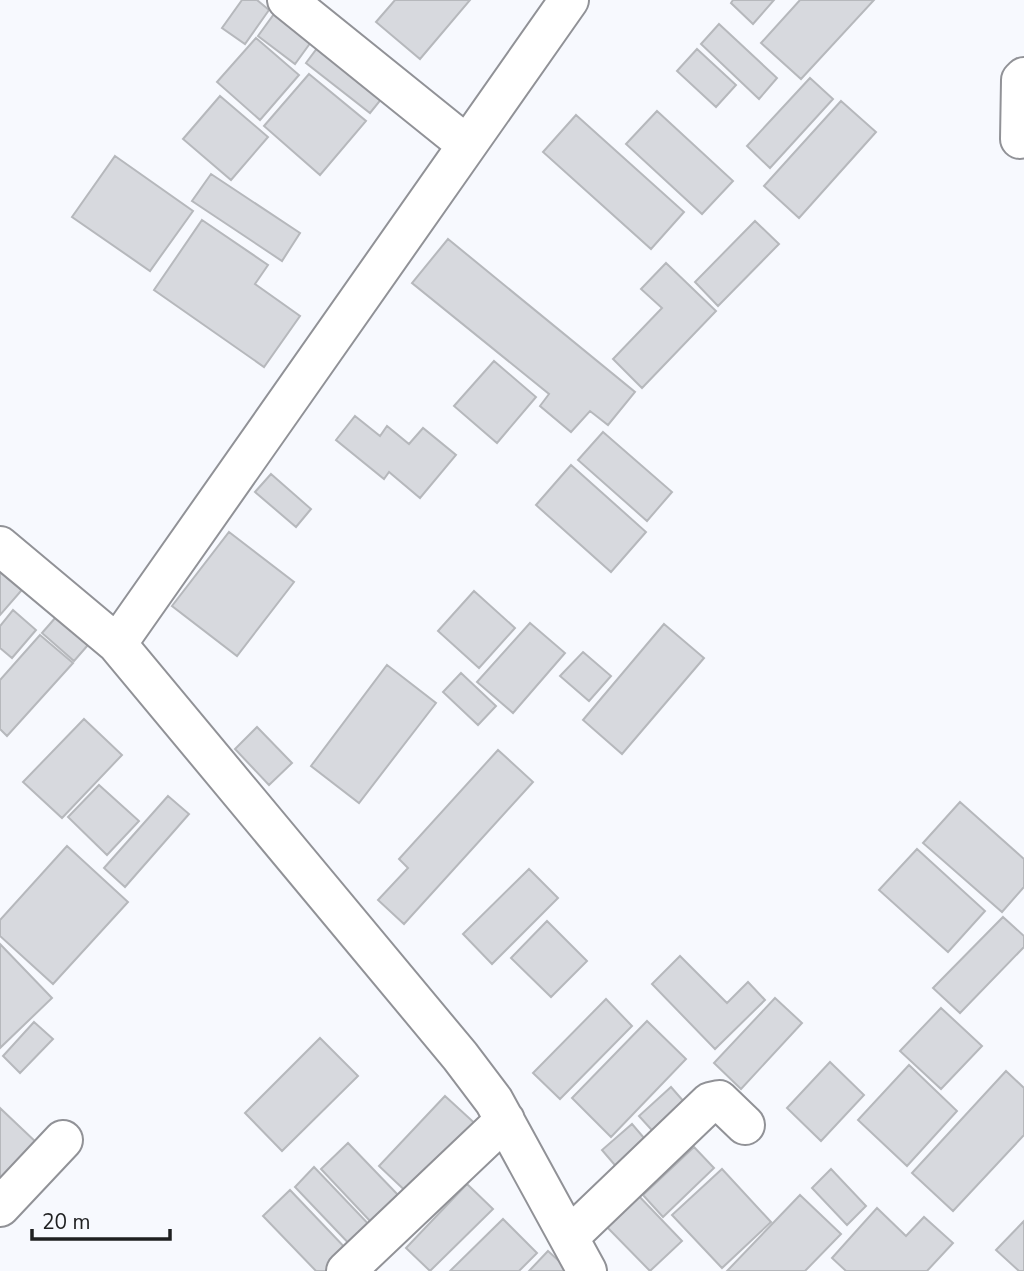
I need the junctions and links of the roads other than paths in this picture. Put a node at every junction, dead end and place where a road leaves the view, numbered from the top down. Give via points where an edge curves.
1 (287, 0) edge
2 (569, 0) edge
3 (1024, 76) edge
4 (1020, 139) dead end
5 (467, 145) junction
6 (0, 546) edge
7 (117, 644) junction
8 (505, 1120) junction
9 (745, 1125) dead end
10 (63, 1140) dead end
11 (0, 1207) edge
12 (569, 1237) junction
13 (346, 1271) edge
14 (587, 1271) edge

1 - 5 street
2 - 5 street
3 - 4 street
5 - 7 street
6 - 7 street
7 - 8 street via 460,1056
8 - 12 street
8 - 13 street
9 - 12 street via 719,1100 710,1102
10 - 11 street
12 - 14 street

